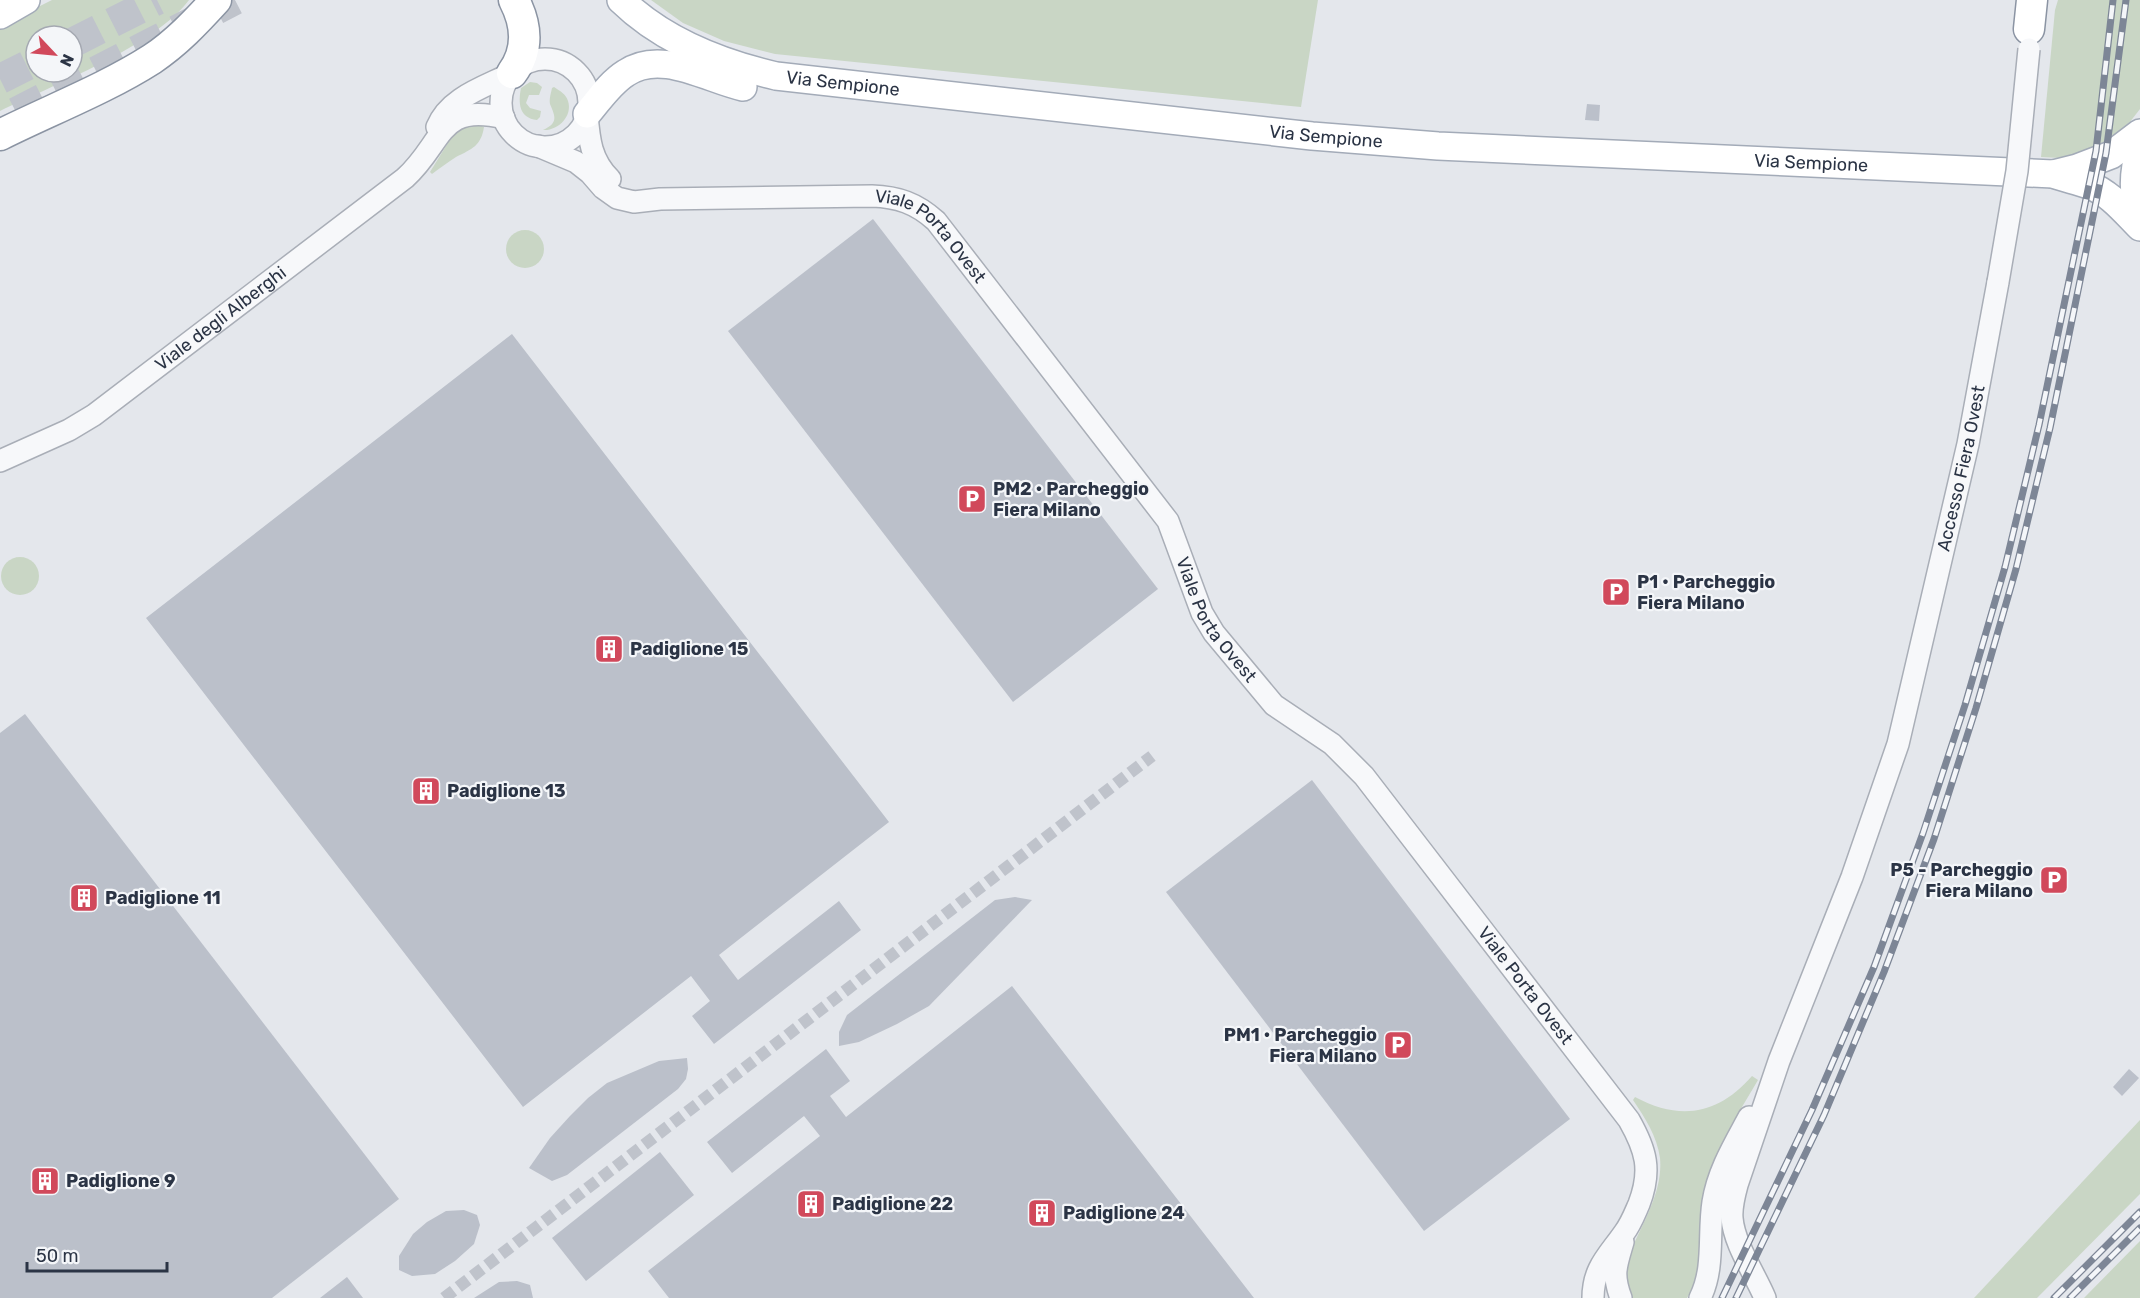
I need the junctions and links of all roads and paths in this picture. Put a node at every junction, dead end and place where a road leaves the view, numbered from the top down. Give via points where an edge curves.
1 (26, 0) edge
2 (216, 0) edge
3 (514, 0) edge
4 (621, 0) edge
5 (2043, 0) edge
6 (0, 15) edge
7 (2029, 20) edge
8 (512, 73) junction
9 (869, 87) junction
10 (587, 114) junction
11 (504, 118) junction
12 (2140, 133) edge
13 (0, 135) edge
14 (538, 146) junction
15 (2140, 148) edge
16 (427, 153) junction
17 (2053, 174) junction
18 (660, 199) junction
19 (2140, 221) edge
20 (2140, 227) edge
21 (0, 461) edge
22 (1779, 1061) junction
23 (1626, 1230) junction
24 (1593, 1298) edge
25 (1621, 1298) edge
26 (1700, 1298) edge
27 (1765, 1298) edge

1 - 6 main road
2 - 13 highway via 186,32 152,58
3 - 8 highway via 525,39 520,63
4 - 9 main road, Via Sempione via 672,38 727,63 776,76
5 - 7 street, Accesso Fiera Ovest
7 - 22 street, Accesso Fiera Ovest, bridge via 2016,171 1998,282 1968,444 1898,744 1852,877
8 - 10 street via 525,63 542,59 570,66 586,87
8 - 11 street via 502,95
8 - 16 street, Viale degli Alberghi via 452,104 440,119
9 - 10 main road via 771,93 680,66 650,64 625,74
9 - 17 main road, Via Sempione via 1312,136 1438,146
10 - 14 street via 570,138 555,145
10 - 18 street, Viale Porta Ovest via 589,143 601,170 621,188
11 - 14 street via 517,137
11 - 16 street, Viale degli Alberghi via 481,113 454,119
12 - 17 main road, Via Sempione via 2111,155
14 - 18 street, Viale Porta Ovest via 576,162 617,198 634,202
15 - 19 main road via 2133,191
16 - 21 street, Viale degli Alberghi via 405,178 110,403 69,430
17 - 20 main road, Via Sempione via 2101,191
18 - 23 street, Viale Porta Ovest via 872,195 915,205 936,221 1168,521 1202,613 1214,633 1274,705 1332,744 1364,776 1629,1120 1643,1148 1647,1178
22 - 26 street via 1722,1167 1712,1206 1709,1271
22 - 27 street via 1733,1202 1736,1233
23 - 24 street, Viale Porta Ovest via 1598,1268
23 - 25 street, Viale Porta Ovest via 1615,1268

